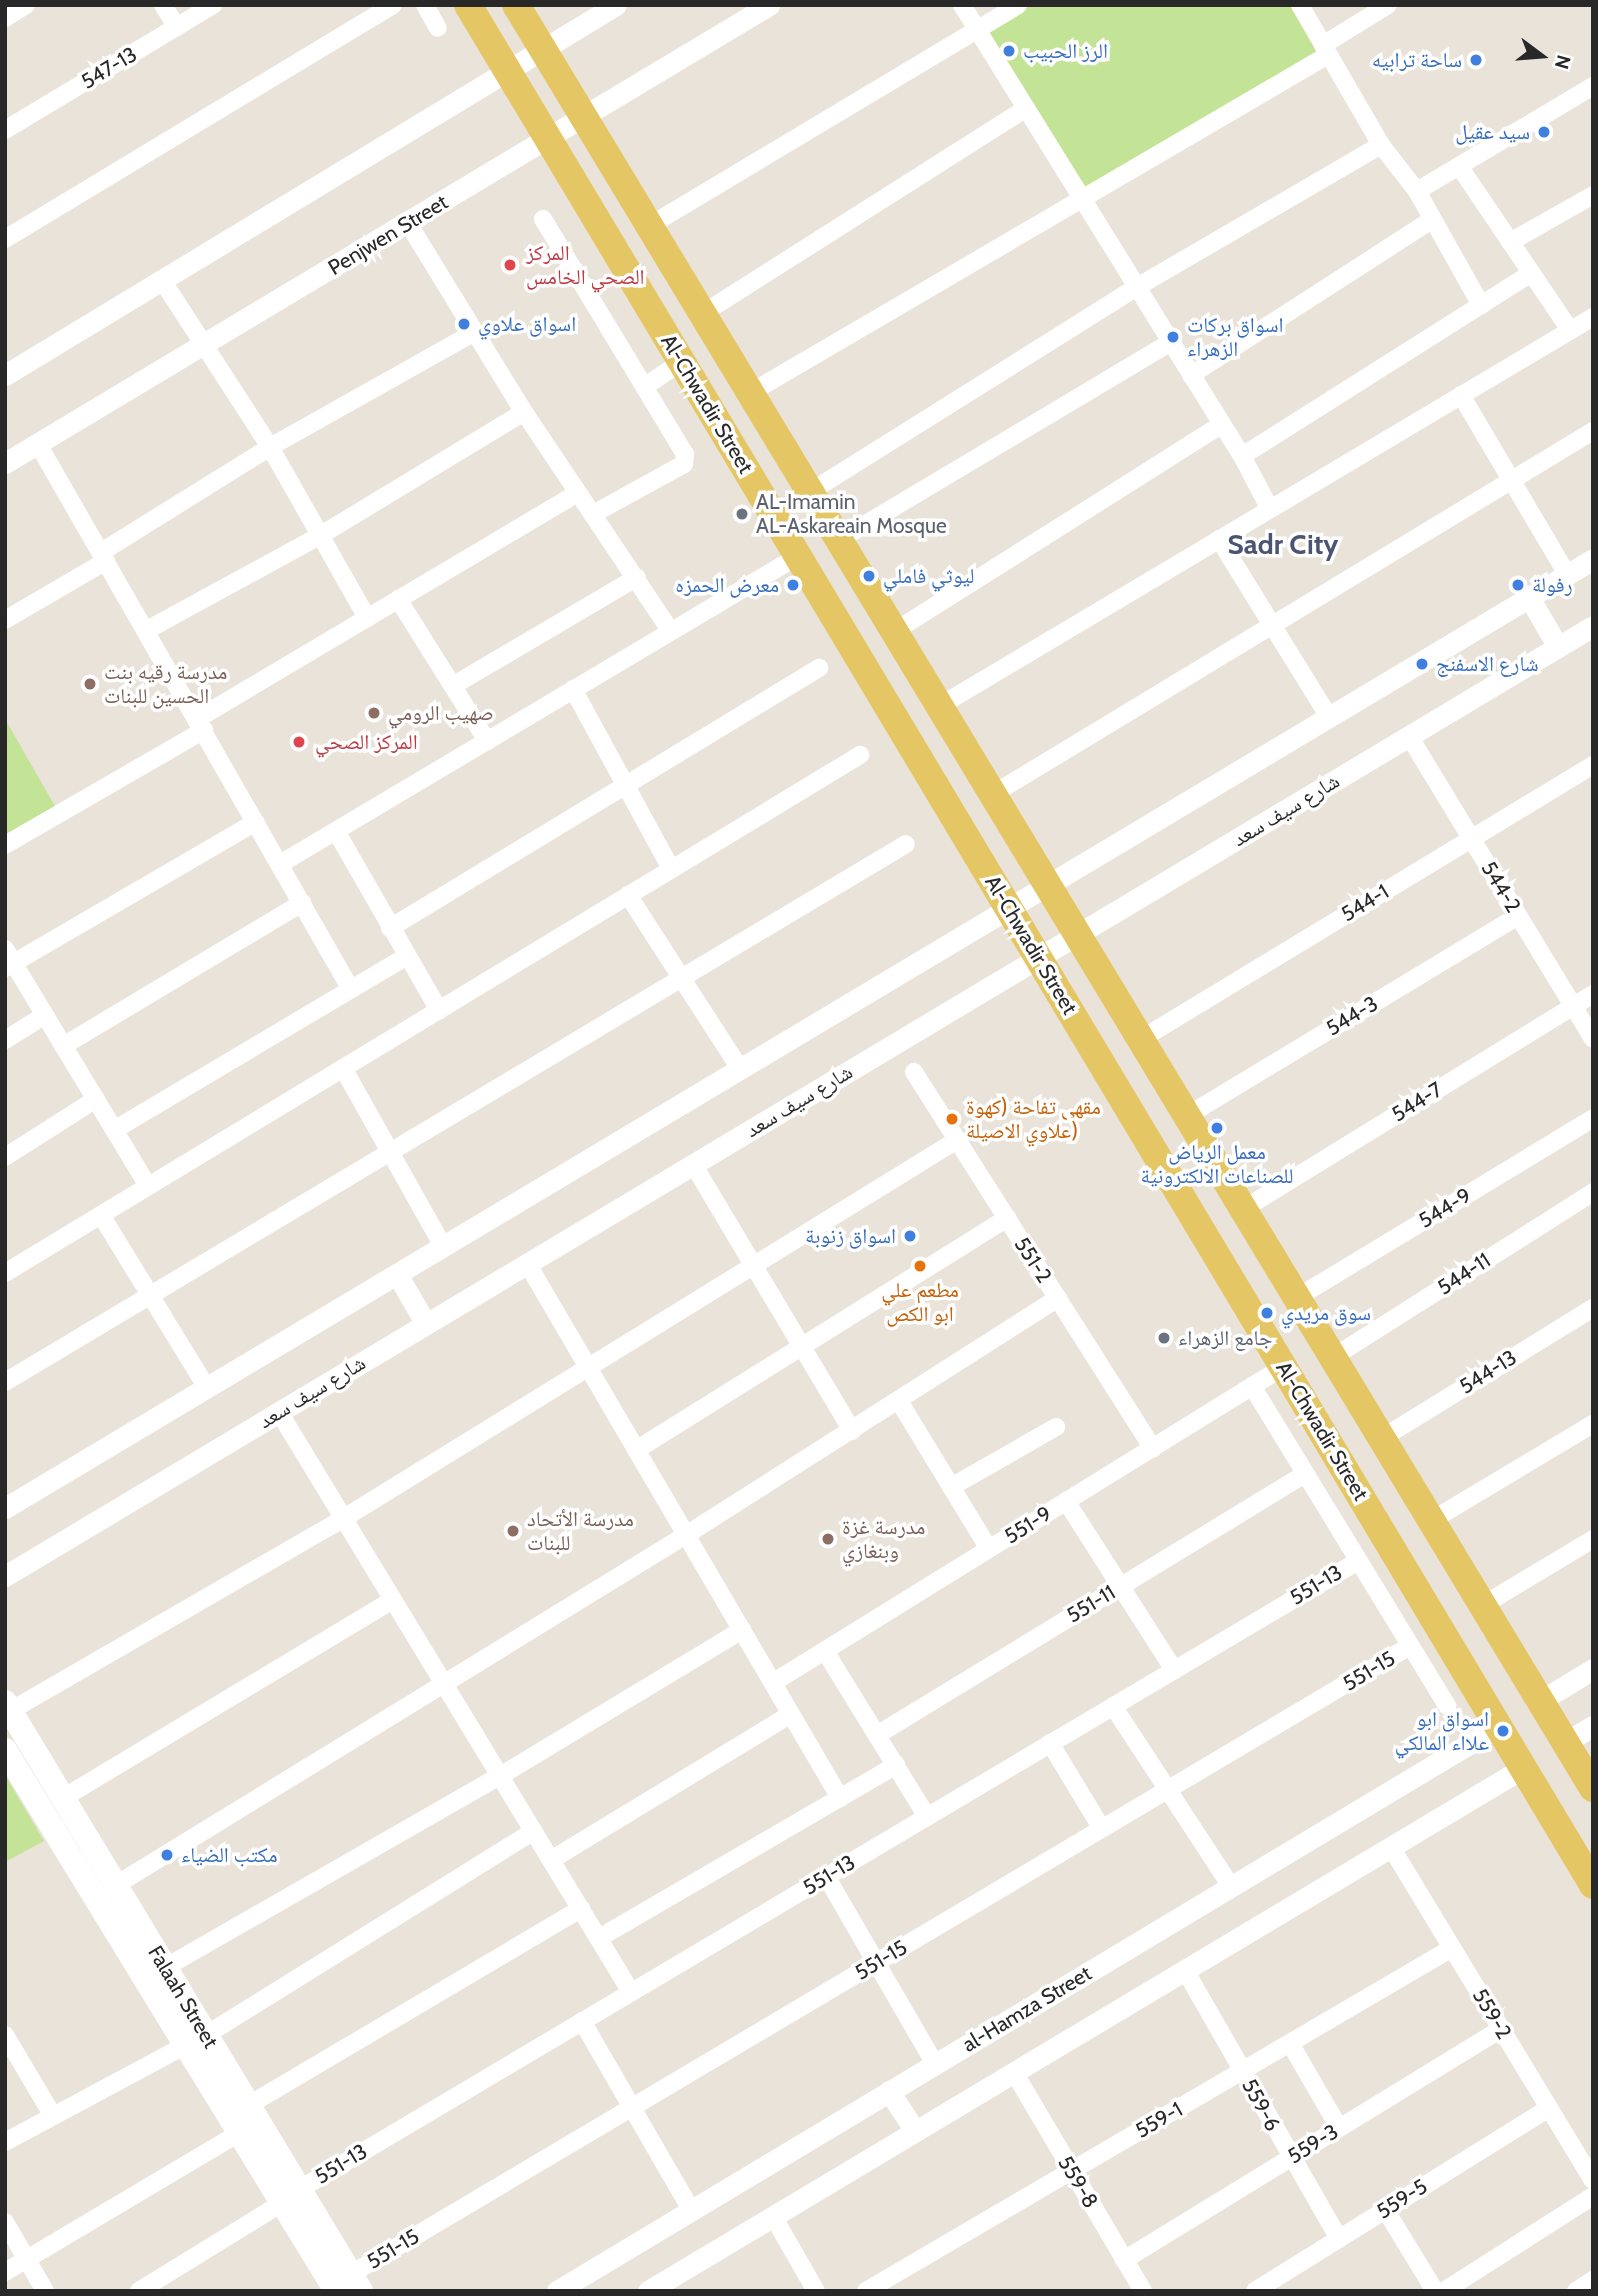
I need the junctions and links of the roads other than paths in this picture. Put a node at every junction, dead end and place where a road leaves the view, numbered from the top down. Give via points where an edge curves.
1 (26, 5) edge
2 (163, 5) edge
3 (213, 5) edge
4 (393, 5) edge
5 (425, 5) edge
6 (468, 5) edge
7 (516, 5) edge
8 (616, 5) edge
9 (769, 5) edge
10 (962, 5) edge
11 (1018, 5) edge
12 (1300, 5) edge
13 (1388, 5) edge
14 (5, 18) edge
15 (177, 27) junction
16 (439, 29) dead end
17 (977, 29) junction
18 (542, 49) junction
19 (1325, 50) junction
20 (507, 70) junction
21 (1593, 86) edge
22 (1026, 108) junction
23 (584, 118) junction
24 (5, 130) edge
25 (549, 140) junction
26 (1381, 145) junction
27 (1459, 166) junction
28 (1418, 191) junction
29 (1593, 195) edge
30 (1081, 197) junction
31 (543, 219) dead end
32 (1430, 221) junction
33 (408, 223) junction
34 (649, 226) junction
35 (5, 239) edge
36 (1510, 242) junction
37 (1530, 274) junction
38 (162, 280) junction
39 (1137, 286) junction
40 (1480, 305) junction
41 (702, 314) junction
42 (1593, 317) edge
43 (1570, 330) junction
44 (475, 332) junction
45 (1171, 342) junction
46 (203, 345) junction
47 (681, 362) junction
48 (5, 375) edge
49 (1191, 375) junction
50 (647, 385) junction
51 (750, 393) junction
52 (1461, 395) junction
53 (524, 412) junction
54 (1222, 424) junction
55 (1593, 430) edge
56 (38, 444) junction
57 (270, 447) junction
58 (1242, 456) junction
59 (5, 463) edge
60 (1510, 480) junction
61 (810, 492) junction
62 (577, 493) junction
63 (1270, 509) junction
64 (593, 514) junction
65 (321, 535) junction
66 (1220, 539) junction
67 (839, 540) junction
68 (104, 556) junction
69 (798, 556) junction
70 (1593, 559) edge
71 (1567, 574) junction
72 (636, 577) junction
73 (1529, 597) junction
74 (398, 599) junction
75 (367, 618) junction
76 (5, 620) edge
77 (1272, 625) junction
78 (1593, 626) edge
79 (147, 630) junction
80 (670, 630) junction
81 (895, 631) junction
82 (1558, 647) junction
83 (819, 668) dead end
84 (454, 685) junction
85 (573, 689) junction
86 (938, 707) junction
87 (1329, 717) junction
88 (200, 725) junction
89 (1409, 736) junction
90 (487, 741) junction
91 (860, 755) dead end
92 (1593, 765) edge
93 (626, 784) junction
94 (990, 796) junction
95 (256, 822) junction
96 (335, 831) junction
97 (1471, 838) junction
98 (906, 844) dead end
99 (5, 845) edge
100 (280, 864) junction
101 (671, 869) junction
102 (1045, 887) junction
103 (628, 895) junction
104 (302, 903) junction
105 (1009, 908) junction
106 (1518, 916) junction
107 (390, 928) junction
108 (1075, 936) junction
109 (407, 956) junction
110 (1038, 957) junction
111 (8, 960) edge
112 (684, 977) junction
113 (350, 988) junction
114 (1593, 995) edge
115 (1573, 1006) junction
116 (439, 1010) junction
117 (45, 1016) junction
118 (1593, 1039) edge
119 (5, 1040) edge
120 (1138, 1041) junction
121 (63, 1046) junction
122 (343, 1068) junction
123 (740, 1069) junction
124 (914, 1072) dead end
125 (96, 1100) junction
126 (1185, 1117) junction
127 (1593, 1118) edge
128 (114, 1130) junction
129 (957, 1140) junction
130 (391, 1152) junction
131 (5, 1157) edge
132 (693, 1164) junction
133 (148, 1186) junction
134 (1593, 1192) edge
135 (1242, 1210) junction
136 (101, 1215) junction
137 (1007, 1218) junction
138 (443, 1246) junction
139 (752, 1263) junction
140 (527, 1264) junction
141 (5, 1273) edge
142 (397, 1275) junction
143 (148, 1297) junction
144 (1298, 1297) junction
145 (1058, 1298) junction
146 (1593, 1308) edge
147 (426, 1324) junction
148 (800, 1343) junction
149 (1335, 1356) junction
150 (586, 1365) junction
151 (1283, 1367) junction
152 (5, 1382) edge
153 (1252, 1386) junction
154 (207, 1388) junction
155 (899, 1401) junction
156 (279, 1412) junction
157 (1593, 1423) edge
158 (1056, 1427) dead end
159 (852, 1431) junction
160 (1384, 1437) junction
161 (1153, 1448) junction
162 (636, 1450) junction
163 (1305, 1474) junction
164 (951, 1487) junction
165 (1066, 1501) junction
166 (5, 1508) edge
167 (344, 1518) junction
168 (1434, 1519) junction
169 (686, 1535) junction
170 (1593, 1539) edge
171 (989, 1549) junction
172 (1358, 1561) junction
173 (5, 1576) edge
174 (1121, 1586) junction
175 (393, 1600) junction
176 (1485, 1604) junction
177 (741, 1630) junction
178 (1410, 1646) junction
179 (825, 1651) junction
180 (1174, 1670) junction
181 (1593, 1670) edge
182 (774, 1682) junction
183 (444, 1683) junction
184 (1540, 1701) junction
185 (1113, 1706) junction
186 (1447, 1706) dead end
187 (8, 1707) edge
188 (791, 1714) junction
189 (1593, 1726) edge
190 (1497, 1727) junction
191 (877, 1735) junction
192 (1566, 1742) junction
193 (1050, 1743) junction
194 (5, 1750) edge
195 (895, 1765) junction
196 (1523, 1768) junction
197 (500, 1776) junction
198 (1593, 1788) edge
199 (1168, 1790) junction
200 (63, 1798) junction
201 (840, 1798) junction
202 (927, 1816) junction
203 (1102, 1829) junction
204 (534, 1831) junction
205 (1391, 1847) junction
206 (551, 1860) junction
207 (827, 1876) junction
208 (116, 1885) junction
209 (1593, 1885) edge
210 (1231, 1886) junction
211 (581, 1909) junction
212 (598, 1938) junction
213 (1452, 1948) junction
214 (877, 1963) junction
215 (166, 1968) junction
216 (1185, 1970) junction
217 (631, 1992) junction
218 (582, 2021) junction
219 (1501, 2029) junction
220 (5, 2035) edge
221 (196, 2040) junction
222 (1290, 2043) junction
223 (10, 2055) edge
224 (935, 2064) junction
225 (1242, 2071) junction
226 (1014, 2072) junction
227 (889, 2091) junction
228 (249, 2105) junction
229 (633, 2107) junction
230 (1549, 2108) junction
231 (52, 2115) junction
232 (1339, 2128) junction
233 (915, 2131) junction
234 (239, 2133) junction
235 (5, 2142) edge
236 (1291, 2158) junction
237 (1072, 2171) junction
238 (1593, 2180) edge
239 (291, 2196) junction
240 (1593, 2196) edge
241 (691, 2210) junction
242 (1385, 2210) junction
243 (773, 2216) junction
244 (5, 2222) edge
245 (1339, 2239) junction
246 (26, 2259) junction
247 (1124, 2260) junction
248 (5, 2272) edge
249 (1593, 2280) edge
250 (340, 2286) edge
251 (45, 2291) edge
252 (139, 2291) edge
253 (557, 2291) edge
254 (648, 2291) edge
255 (816, 2291) edge
256 (866, 2291) edge
257 (1143, 2291) edge
258 (1255, 2291) edge
259 (1435, 2291) edge
260 (1444, 2291) edge
261 (1576, 2291) edge

1 - 14 street
2 - 15 street
3 - 15 street, 547-13
4 - 35 street
5 - 16 street
6 - 20 main road, Al-Chwadir Street
7 - 18 main road, Al-Chwadir Street
8 - 18 street
9 - 23 street, Penjwen Street
10 - 17 street
11 - 17 street
12 - 19 street
13 - 19 street
15 - 24 street, 547-13
17 - 22 street
17 - 34 street
18 - 20 street
18 - 23 main road, Al-Chwadir Street
19 - 26 street
19 - 30 street
20 - 25 main road, Al-Chwadir Street
20 - 38 street
21 - 27 street
22 - 30 street
22 - 41 street
23 - 25 street, Penjwen Street
23 - 34 main road, Al-Chwadir Street
25 - 33 street, Penjwen Street
25 - 47 main road, Al-Chwadir Street
26 - 28 street
26 - 39 street
27 - 28 street
27 - 36 street
28 - 32 street
29 - 36 street
30 - 39 street
30 - 51 street
31 - 50 street
32 - 40 street
32 - 49 street
33 - 44 street
33 - 46 street, Penjwen Street
34 - 41 main road, Al-Chwadir Street
36 - 37 street
37 - 40 street
37 - 43 street
38 - 46 street
38 - 48 street
39 - 45 street
39 - 61 street
40 - 58 street
41 - 51 main road, Al-Chwadir Street
42 - 43 street
43 - 52 street
44 - 53 street
44 - 57 street
45 - 49 street
45 - 67 street
46 - 56 street, Penjwen Street
46 - 57 street
47 - 50 street
47 - 69 main road, Al-Chwadir Street
49 - 54 street
50 - 64 street via 681,442 684,464
51 - 61 main road, Al-Chwadir Street
52 - 60 street
52 - 63 street
53 - 62 street
53 - 65 street
54 - 58 street
54 - 81 street
55 - 60 street
56 - 59 street, Penjwen Street
56 - 68 street
57 - 65 street
57 - 68 street
58 - 63 street
60 - 71 street
60 - 77 street
61 - 67 main road, Al-Chwadir Street
62 - 64 street
62 - 74 street
63 - 66 street
64 - 72 street
65 - 75 street
65 - 79 street
66 - 77 street
66 - 86 street
67 - 81 main road, Al-Chwadir Street
68 - 76 street
68 - 79 street
69 - 80 street
69 - 105 main road, Al-Chwadir Street
70 - 71 street
71 - 73 street
72 - 80 street
72 - 84 street
73 - 82 street
73 - 87 street
74 - 75 street
74 - 84 street
75 - 88 street
77 - 87 street
77 - 94 street
78 - 82 street, شارع سيف سعد
79 - 88 street
80 - 85 street
81 - 86 main road, Al-Chwadir Street
82 - 89 street, شارع سيف سعد
83 - 93 street
84 - 90 street
85 - 90 street
85 - 93 street
86 - 94 main road, Al-Chwadir Street
87 - 102 street
88 - 95 street
88 - 99 street
89 - 97 street, 544-2
89 - 108 street, شارع سيف سعد
90 - 96 street
91 - 101 street
92 - 97 street, 544-1
93 - 101 street
93 - 107 street
94 - 102 main road, Al-Chwadir Street
95 - 100 street
95 - 111 street
96 - 100 street
96 - 107 street
97 - 106 street, 544-2
97 - 120 street, 544-1
98 - 112 street
100 - 104 street
101 - 103 street
102 - 105 street
102 - 108 main road, Al-Chwadir Street
103 - 112 street
103 - 116 street
104 - 113 street
104 - 121 street
105 - 110 main road, Al-Chwadir Street
105 - 123 street
106 - 115 street, 544-2
106 - 126 street, 544-3
107 - 109 street
108 - 110 street, شارع سيف سعد
108 - 120 main road, Al-Chwadir Street
109 - 113 street
109 - 116 street
110 - 132 street, شارع سيف سعد
110 - 151 main road, Al-Chwadir Street
111 - 117 street
112 - 123 street
112 - 130 street
113 - 128 street
114 - 115 street, 544-7
115 - 118 street, 544-2
115 - 135 street, 544-7
116 - 122 street
117 - 119 street
117 - 121 street
120 - 126 main road, Al-Chwadir Street
121 - 125 street
122 - 130 street
122 - 133 street
123 - 138 street
124 - 129 street, 551-2
125 - 128 street
125 - 131 street
126 - 135 main road, Al-Chwadir Street
127 - 144 street, 544-9
128 - 133 street
129 - 137 street, 551-2
129 - 139 street
130 - 138 street
130 - 143 street
132 - 139 street
132 - 140 street, شارع سيف سعد
133 - 136 street
134 - 149 street, 544-11
135 - 144 main road, Al-Chwadir Street
136 - 141 street
136 - 143 street
137 - 145 street, 551-2
137 - 148 street
138 - 142 street
139 - 148 street
139 - 150 street
140 - 147 street, شارع سيف سعد
140 - 150 street
142 - 147 street
142 - 154 street
143 - 152 street
143 - 154 street
144 - 149 main road, Al-Chwadir Street
145 - 155 street
145 - 161 street, 551-2
146 - 160 street, 544-13
147 - 156 street, شارع سيف سعد
148 - 159 street
148 - 162 street
149 - 160 main road, Al-Chwadir Street
150 - 162 street
150 - 167 street
151 - 153 street, 551-9
151 - 190 main road, Al-Chwadir Street
153 - 161 street, 551-9
153 - 163 street
154 - 166 street
155 - 159 street
155 - 164 street
156 - 167 street
156 - 173 street, شارع سيف سعد
157 - 168 street
158 - 164 street
159 - 169 street
160 - 168 main road, Al-Chwadir Street
161 - 165 street, 551-9
162 - 169 street
163 - 172 street
163 - 174 street, 551-11
164 - 171 street
165 - 171 street, 551-9
165 - 174 street
167 - 175 street
167 - 187 street
168 - 176 main road, Al-Chwadir Street
169 - 177 street
169 - 183 street
170 - 176 street
171 - 179 street, 551-9
172 - 178 street
172 - 180 street, 551-13
174 - 180 street
174 - 191 street, 551-11
175 - 183 street
175 - 200 street
176 - 184 main road, Al-Chwadir Street
177 - 182 street
177 - 197 street
178 - 186 street
178 - 199 street, 551-15
179 - 182 street, 551-9
179 - 191 street
180 - 185 street, 551-13
181 - 184 street
182 - 188 street
183 - 197 street
183 - 208 street
184 - 192 main road, Al-Chwadir Street
185 - 193 street, 551-13
185 - 199 street
187 - 200 main road, Falaah Street
188 - 201 street
188 - 206 street
189 - 192 street
190 - 196 main road, Al-Chwadir Street
190 - 210 street, al-Hamza Street
191 - 195 street
192 - 198 main road, Al-Chwadir Street
193 - 202 street, 551-13
193 - 203 street
194 - 221 main road, Falaah Street
195 - 201 street
195 - 202 street
196 - 205 street
196 - 209 main road, Al-Chwadir Street
197 - 204 street
197 - 215 street
199 - 203 street, 551-15
199 - 210 street
200 - 208 main road, Falaah Street
201 - 212 street
202 - 207 street, 551-13
203 - 214 street, 551-15
204 - 206 street
204 - 221 street
205 - 213 street, 559-2
205 - 216 street
206 - 211 street
207 - 214 street
207 - 217 street, 551-13
208 - 215 main road, Falaah Street
210 - 224 street, al-Hamza Street
211 - 212 street
211 - 228 street
212 - 217 street
213 - 219 street, 559-2
213 - 222 street, 559-1
214 - 224 street
214 - 229 street, 551-15
215 - 221 main road, Falaah Street
216 - 225 street, 559-6
216 - 226 street
217 - 218 street, 551-13
218 - 229 street
218 - 239 street, 551-13
219 - 230 street, 559-2
219 - 232 street, 559-3
220 - 223 street
221 - 228 main road, Falaah Street
221 - 231 street
221 - 234 main road, Falaah Street
222 - 225 street, 559-1
222 - 232 street
223 - 231 street
224 - 227 street, al-Hamza Street
225 - 236 street, 559-6
225 - 237 street, 559-1
226 - 233 street
226 - 237 street, 559-8
227 - 233 street
227 - 241 street, al-Hamza Street
228 - 239 main road, Falaah Street
229 - 241 street
229 - 250 street, 551-15
230 - 238 street, 559-2
230 - 242 street, 559-5
231 - 235 street
232 - 236 street, 559-3
233 - 243 street
234 - 239 main road, Falaah Street
234 - 246 street
236 - 245 street, 559-6
236 - 247 street, 559-3
237 - 247 street, 559-8
237 - 256 street, 559-1
239 - 250 main road, Falaah Street
239 - 252 street, 551-13
240 - 260 street
241 - 253 street, al-Hamza Street
242 - 245 street, 559-5
242 - 259 street
243 - 254 street
243 - 255 street
244 - 246 street
245 - 258 street, 559-5
246 - 248 street
246 - 251 street
247 - 257 street, 559-8
249 - 261 street

